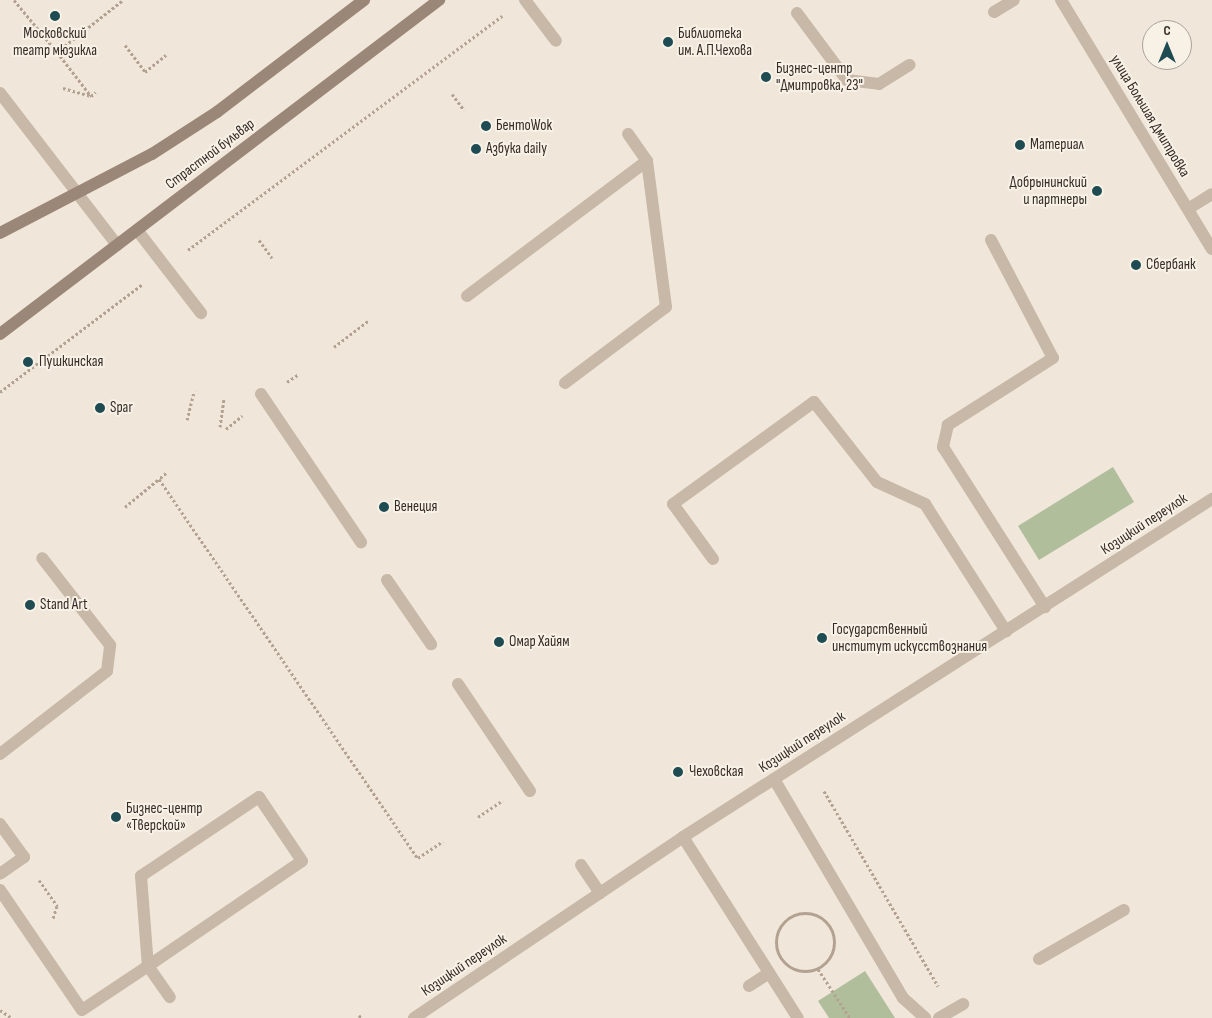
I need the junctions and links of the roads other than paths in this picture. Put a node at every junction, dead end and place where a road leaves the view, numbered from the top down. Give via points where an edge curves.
1 (364, 0) edge
2 (439, 0) edge
3 (525, 0) edge
4 (1014, 0) edge
5 (1061, 0) edge
6 (994, 12) dead end
7 (797, 13) dead end
8 (556, 41) dead end
9 (909, 65) dead end
10 (0, 93) edge
11 (628, 134) dead end
12 (647, 160) junction
13 (76, 192) junction
14 (1212, 194) edge
15 (1188, 209) junction
16 (137, 230) junction
17 (0, 233) edge
18 (991, 240) dead end
19 (1211, 243) edge
20 (116, 245) junction
21 (467, 296) dead end
22 (201, 313) dead end
23 (0, 334) edge
24 (565, 383) dead end
25 (261, 394) dead end
26 (1212, 499) edge
27 (361, 542) dead end
28 (42, 558) dead end
29 (713, 559) dead end
30 (387, 580) dead end
31 (1045, 607) junction
32 (1006, 631) junction
33 (431, 644) dead end
34 (458, 684) dead end
35 (0, 754) edge
36 (774, 779) junction
37 (530, 790) dead end
38 (0, 824) edge
39 (683, 837) junction
40 (581, 865) dead end
41 (0, 874) edge
42 (0, 890) edge
43 (600, 893) junction
44 (1124, 910) dead end
45 (1040, 959) dead end
46 (148, 966) junction
47 (769, 973) junction
48 (749, 986) dead end
49 (170, 997) dead end
50 (957, 1007) road end
51 (417, 1017) edge
52 (798, 1018) edge
53 (925, 1018) edge
54 (939, 1018) edge

1 - 13 main road, Страстной бульвар via 217,112 152,154
2 - 16 main road, Страстной бульвар
3 - 8 street
4 - 6 street
5 - 15 street, улица Большая Дмитровка
7 - 9 street via 847,80 879,84
10 - 13 street
11 - 12 street
12 - 21 street
12 - 24 street via 666,307
13 - 17 main road, Страстной бульвар
13 - 20 street
14 - 15 street
15 - 19 street, улица Большая Дмитровка
16 - 20 main road, Страстной бульвар
16 - 22 street
18 - 31 street via 1053,358 948,424 943,447
20 - 23 main road, Страстной бульвар
25 - 27 street
26 - 31 street, Козицкий переулок
28 - 35 street via 110,645 107,671
29 - 32 street via 673,504 814,402 877,482 925,504
30 - 33 street
31 - 32 street, Козицкий переулок
32 - 36 street, Козицкий переулок
34 - 37 street
36 - 39 street, Козицкий переулок
36 - 53 street via 903,998
38 - 41 street via 24,857
39 - 43 street, Козицкий переулок
39 - 47 street
40 - 43 street
42 - 46 street via 82,1010
43 - 51 street, Козицкий переулок
44 - 45 street
46 - 46 street via 141,876 259,797 302,861
46 - 49 street
47 - 48 street
47 - 52 street
50 - 54 street

